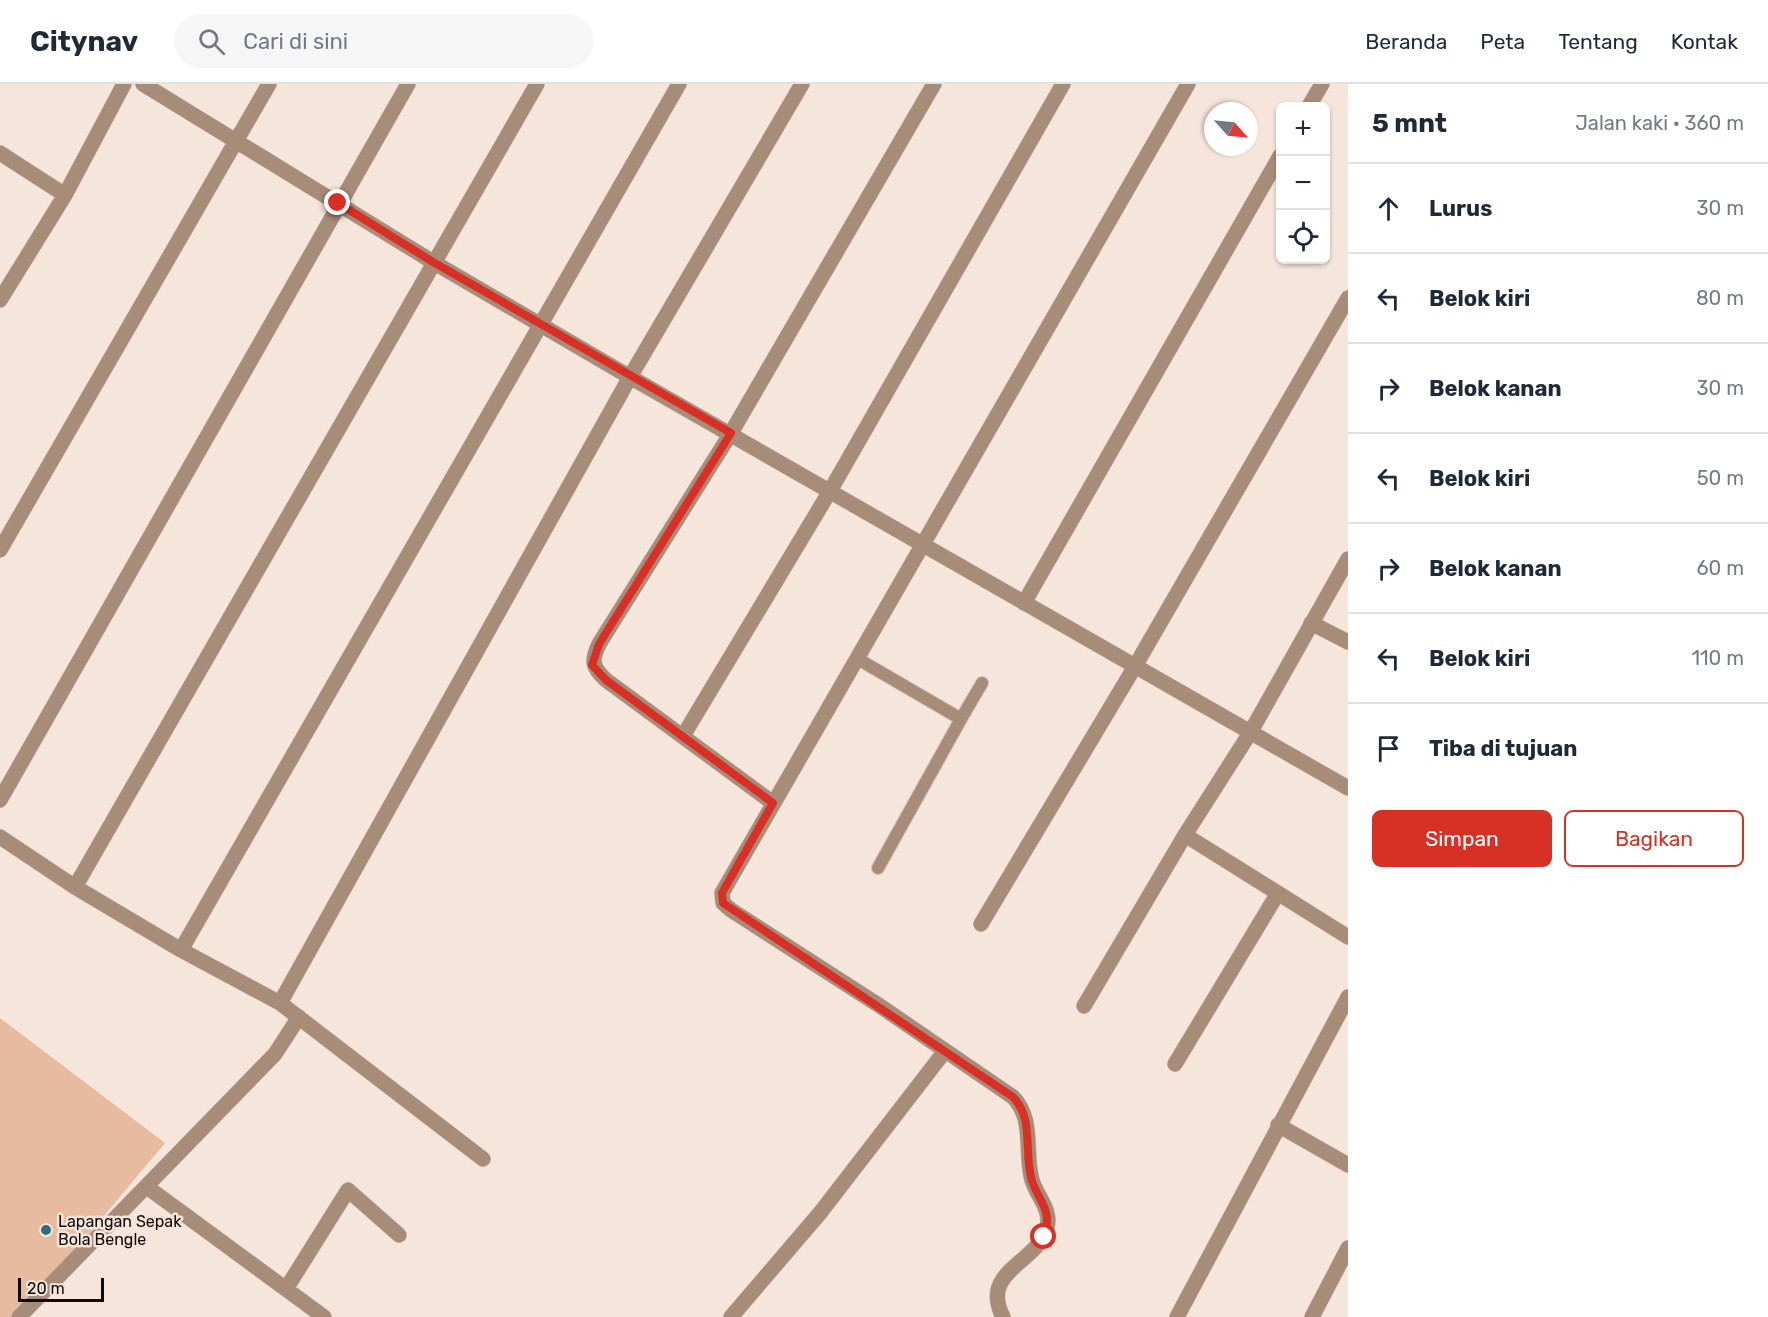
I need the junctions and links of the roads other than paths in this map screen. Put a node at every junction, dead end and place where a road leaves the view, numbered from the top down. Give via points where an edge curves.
1 (124, 84) edge
2 (143, 84) edge
3 (269, 84) edge
4 (408, 84) edge
5 (537, 84) edge
6 (680, 84) edge
7 (802, 84) edge
8 (934, 84) edge
9 (1062, 84) edge
10 (1188, 84) edge
11 (1322, 84) edge
12 (1311, 102) edge
13 (236, 142) junction
14 (0, 153) edge
15 (1276, 165) edge
16 (65, 195) junction
17 (338, 203) junction
18 (433, 262) junction
19 (0, 298) edge
20 (1348, 298) edge
21 (541, 324) junction
22 (630, 377) junction
23 (731, 433) junction
24 (830, 491) junction
25 (924, 545) junction
26 (0, 549) edge
27 (1348, 559) edge
28 (1024, 603) junction
29 (1311, 623) junction
30 (1348, 642) edge
31 (858, 659) junction
32 (1134, 668) junction
33 (982, 683) dead end
34 (961, 719) junction
35 (1250, 732) junction
36 (682, 736) junction
37 (1348, 788) edge
38 (0, 800) edge
39 (773, 803) junction
40 (1185, 835) junction
41 (0, 837) edge
42 (878, 868) dead end
43 (75, 887) junction
44 (1278, 893) junction
45 (981, 924) dead end
46 (1348, 937) edge
47 (181, 950) junction
48 (1348, 997) edge
49 (280, 1003) junction
50 (1084, 1006) dead end
51 (299, 1017) junction
52 (945, 1051) junction
53 (1175, 1064) dead end
54 (1278, 1125) junction
55 (483, 1159) dead end
56 (1348, 1165) edge
57 (147, 1187) junction
58 (399, 1235) dead end
59 (1348, 1248) edge
60 (286, 1289) junction
61 (19, 1317) edge
62 (324, 1317) edge
63 (731, 1317) edge
64 (1003, 1317) edge
65 (1177, 1317) edge
66 (1312, 1317) edge

1 - 16 street
2 - 13 street
3 - 13 street
4 - 17 street
5 - 18 street
6 - 21 street
7 - 22 street
8 - 23 street
9 - 24 street
10 - 25 street
11 - 12 street
13 - 17 street
13 - 26 street
14 - 16 street
15 - 28 street
16 - 19 street
17 - 18 street
17 - 38 street
18 - 21 street
18 - 43 street
20 - 32 street
21 - 22 street
21 - 47 street
22 - 23 street
22 - 49 street
23 - 24 street
23 - 36 street via 593,659 595,670 606,680
24 - 25 street
24 - 36 street
25 - 28 street
25 - 31 street
27 - 29 street
28 - 32 street
29 - 30 street
29 - 35 street
31 - 34 lane
31 - 39 street
32 - 35 street
32 - 45 street
33 - 34 lane
34 - 42 lane
35 - 37 street
35 - 40 street
36 - 39 street
39 - 52 street via 722,893 723,903
40 - 44 street
40 - 50 street
41 - 43 street
43 - 47 street
44 - 46 street
44 - 53 street
47 - 49 street
48 - 54 street
49 - 51 street
51 - 55 street
51 - 57 street via 275,1054
52 - 63 street via 820,1214
52 - 64 street via 1022,1106 1032,1180 1046,1208 1048,1224 1044,1237 999,1287 996,1300
54 - 56 street
54 - 65 street
57 - 60 street
57 - 61 street
58 - 60 street via 348,1190
59 - 66 street
60 - 62 street

